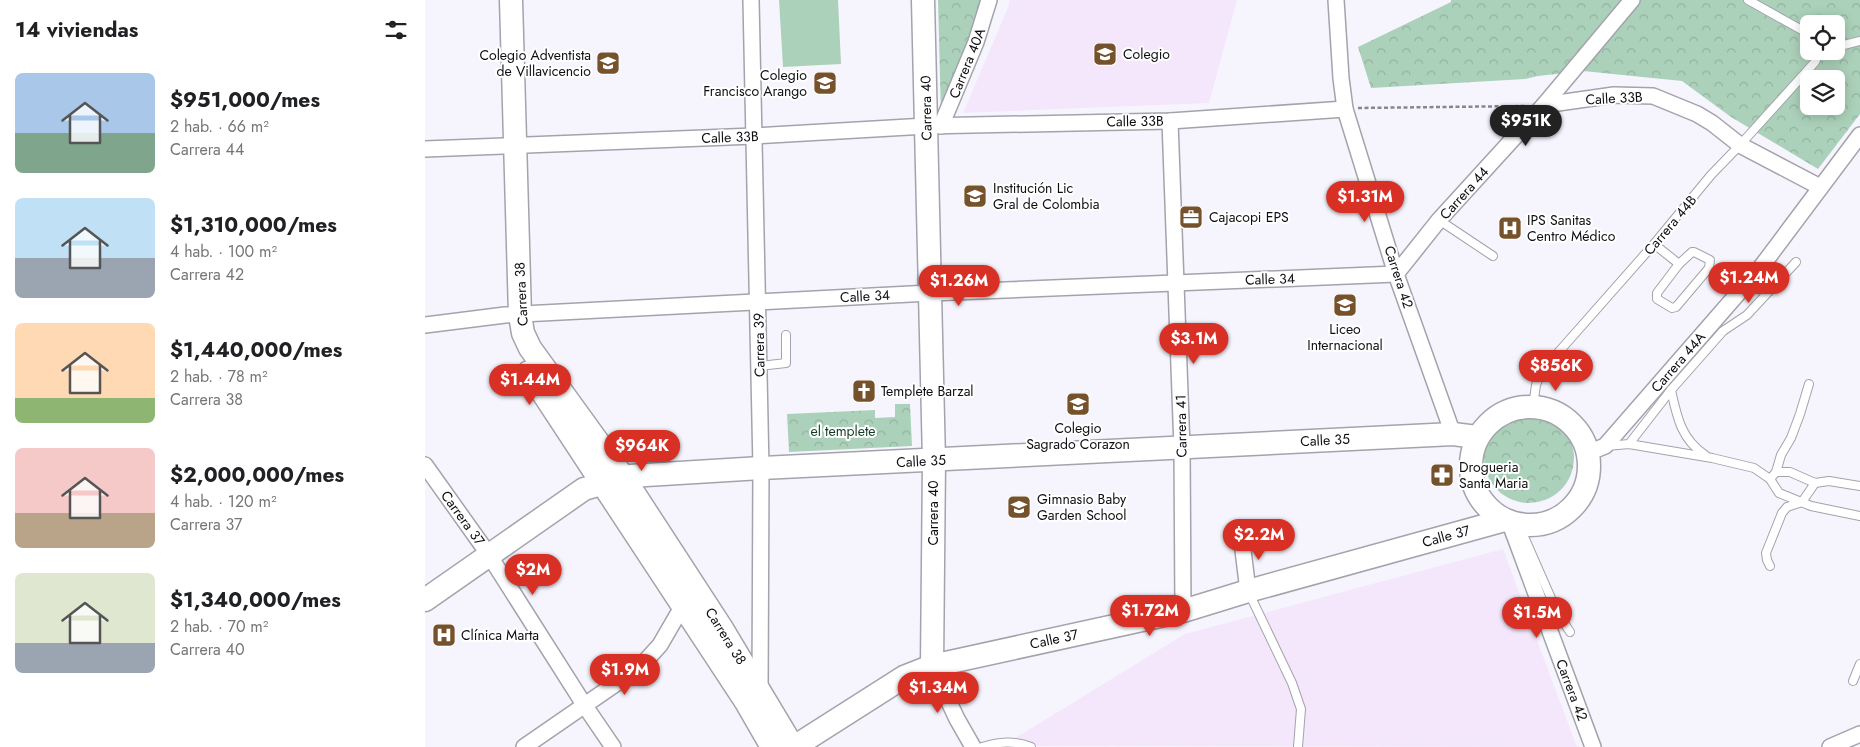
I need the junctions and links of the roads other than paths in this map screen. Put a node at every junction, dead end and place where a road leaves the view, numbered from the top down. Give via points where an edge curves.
1 (495, 0) edge
2 (511, 0) edge
3 (751, 0) edge
4 (923, 0) edge
5 (989, 0) edge
6 (1336, 0) edge
7 (1632, 0) edge
8 (1748, 0) edge
9 (1800, 29) edge
10 (1860, 41) edge
11 (1845, 45) edge
12 (1816, 60) edge
13 (1544, 106) junction
14 (1345, 109) junction
15 (1170, 121) junction
16 (934, 126) junction
17 (1860, 135) edge
18 (754, 136) junction
19 (507, 145) junction
20 (1741, 145) junction
21 (425, 149) edge
22 (1819, 188) junction
23 (1439, 220) junction
24 (1654, 244) junction
25 (1493, 256) dead end
26 (1796, 262) dead end
27 (1679, 264) junction
28 (1396, 274) junction
29 (1177, 283) junction
30 (930, 293) junction
31 (758, 302) junction
32 (513, 315) junction
33 (425, 325) edge
34 (786, 335) dead end
35 (759, 366) junction
36 (1809, 384) dead end
37 (1671, 390) junction
38 (1533, 406) junction
39 (1453, 434) junction
40 (1477, 437) junction
41 (1629, 444) junction
42 (1182, 448) junction
43 (1597, 449) junction
44 (1711, 458) junction
45 (934, 460) junction
46 (425, 465) edge
47 (761, 468) junction
48 (1773, 475) junction
49 (614, 481) junction
50 (1815, 483) junction
51 (1860, 486) edge
52 (1803, 502) junction
53 (1860, 516) edge
54 (1511, 521) junction
55 (1241, 534) dead end
56 (489, 555) junction
57 (1770, 566) dead end
58 (1248, 591) junction
59 (425, 600) edge
60 (682, 607) junction
61 (1183, 611) junction
62 (1570, 632) dead end
63 (1860, 664) edge
64 (932, 666) junction
65 (1853, 681) dead end
66 (753, 696) junction
67 (585, 706) junction
68 (1860, 734) edge
69 (524, 747) edge
70 (613, 747) edge
71 (772, 747) edge
72 (793, 747) edge
73 (973, 747) edge
74 (982, 747) edge
75 (1031, 747) edge
76 (1298, 747) edge
77 (1593, 747) edge
78 (1830, 747) edge

1 - 19 street, Carrera 38
2 - 19 street, Carrera 38
3 - 18 street, Carrera 39
4 - 16 street, Carrera 40
5 - 16 street, Carrera 40A via 976,42
6 - 14 street, Carrera 42
7 - 13 street, Carrera 44
8 - 9 lane
10 - 11 lane
12 - 20 lane, Carrera 44B
13 - 20 street, Calle 33B via 1614,95 1653,96 1697,114
13 - 23 street, Carrera 44
14 - 15 street, Calle 33B
14 - 28 street, Carrera 42
15 - 16 street, Calle 33B
15 - 29 street, Carrera 41
16 - 18 street, Calle 33B
16 - 30 street, Carrera 40
17 - 22 street, Carrera 44A
18 - 19 street, Calle 33B
18 - 31 street, Carrera 39
19 - 21 street, Calle 33B
19 - 32 street, Carrera 38
20 - 22 street, Calle 33B
20 - 24 lane, Carrera 44B via 1711,175
22 - 43 street, Carrera 44A via 1761,267
23 - 25 lane
23 - 28 street, Carrera 44
24 - 27 lane
24 - 38 lane, Carrera 44B via 1541,372
26 - 37 lane via 1747,315 1723,331
27 - 27 lane via 1695,252 1710,260 1711,264 1676,308 1672,308 1657,299 1657,293
28 - 29 street, Calle 34
28 - 39 street, Carrera 42
29 - 30 street, Calle 34
29 - 42 street, Carrera 41
30 - 31 street, Calle 34
30 - 45 street, Carrera 40
31 - 32 street, Calle 34
31 - 35 street, Carrera 39
32 - 33 street, Calle 34
32 - 49 street, Carrera 38 via 508,336 516,352
34 - 35 lane via 786,362
35 - 47 street, Carrera 39
36 - 48 lane via 1791,438
37 - 41 lane
37 - 44 lane via 1685,437
38 - 40 street via 1504,412
38 - 43 street via 1551,410 1568,420
39 - 40 street, Calle 35
39 - 42 street, Calle 35
40 - 54 street via 1471,454 1473,482 1491,512
41 - 43 lane
41 - 44 lane
42 - 45 street, Calle 35
42 - 61 street, Carrera 41
43 - 54 street via 1589,462 1587,482 1579,500 1565,514 1548,522 1528,525
44 - 48 lane
45 - 47 street, Calle 35
45 - 64 street, Carrera 40
46 - 56 street, Carrera 37
47 - 49 street, Calle 35 via 630,476
47 - 66 street, Carrera 39
48 - 50 lane via 1790,472
48 - 52 lane via 1779,493
49 - 56 street, Calle 35 via 584,489
49 - 60 street, Carrera 38
49 - 66 street, Carrera 38 via 721,627
50 - 51 lane
50 - 52 lane
52 - 53 lane via 1824,510
52 - 57 lane via 1787,507 1782,513 1766,552
54 - 58 street, Calle 37
54 - 62 lane via 1557,614
54 - 77 street, Carrera 42
55 - 58 street
56 - 59 street, Calle 35
56 - 67 street, Carrera 37
58 - 61 street, Calle 37
58 - 76 lane via 1301,709
60 - 66 street, Carrera 38
60 - 67 street via 669,633 651,656
61 - 64 street, Calle 37
63 - 65 lane
64 - 72 street, Calle 37 via 904,677
64 - 73 street, Carrera 40
66 - 71 street, Carrera 38
66 - 72 street, Carrera 38
67 - 69 street
67 - 70 street, Carrera 37
68 - 78 street
74 - 75 lane via 999,742

